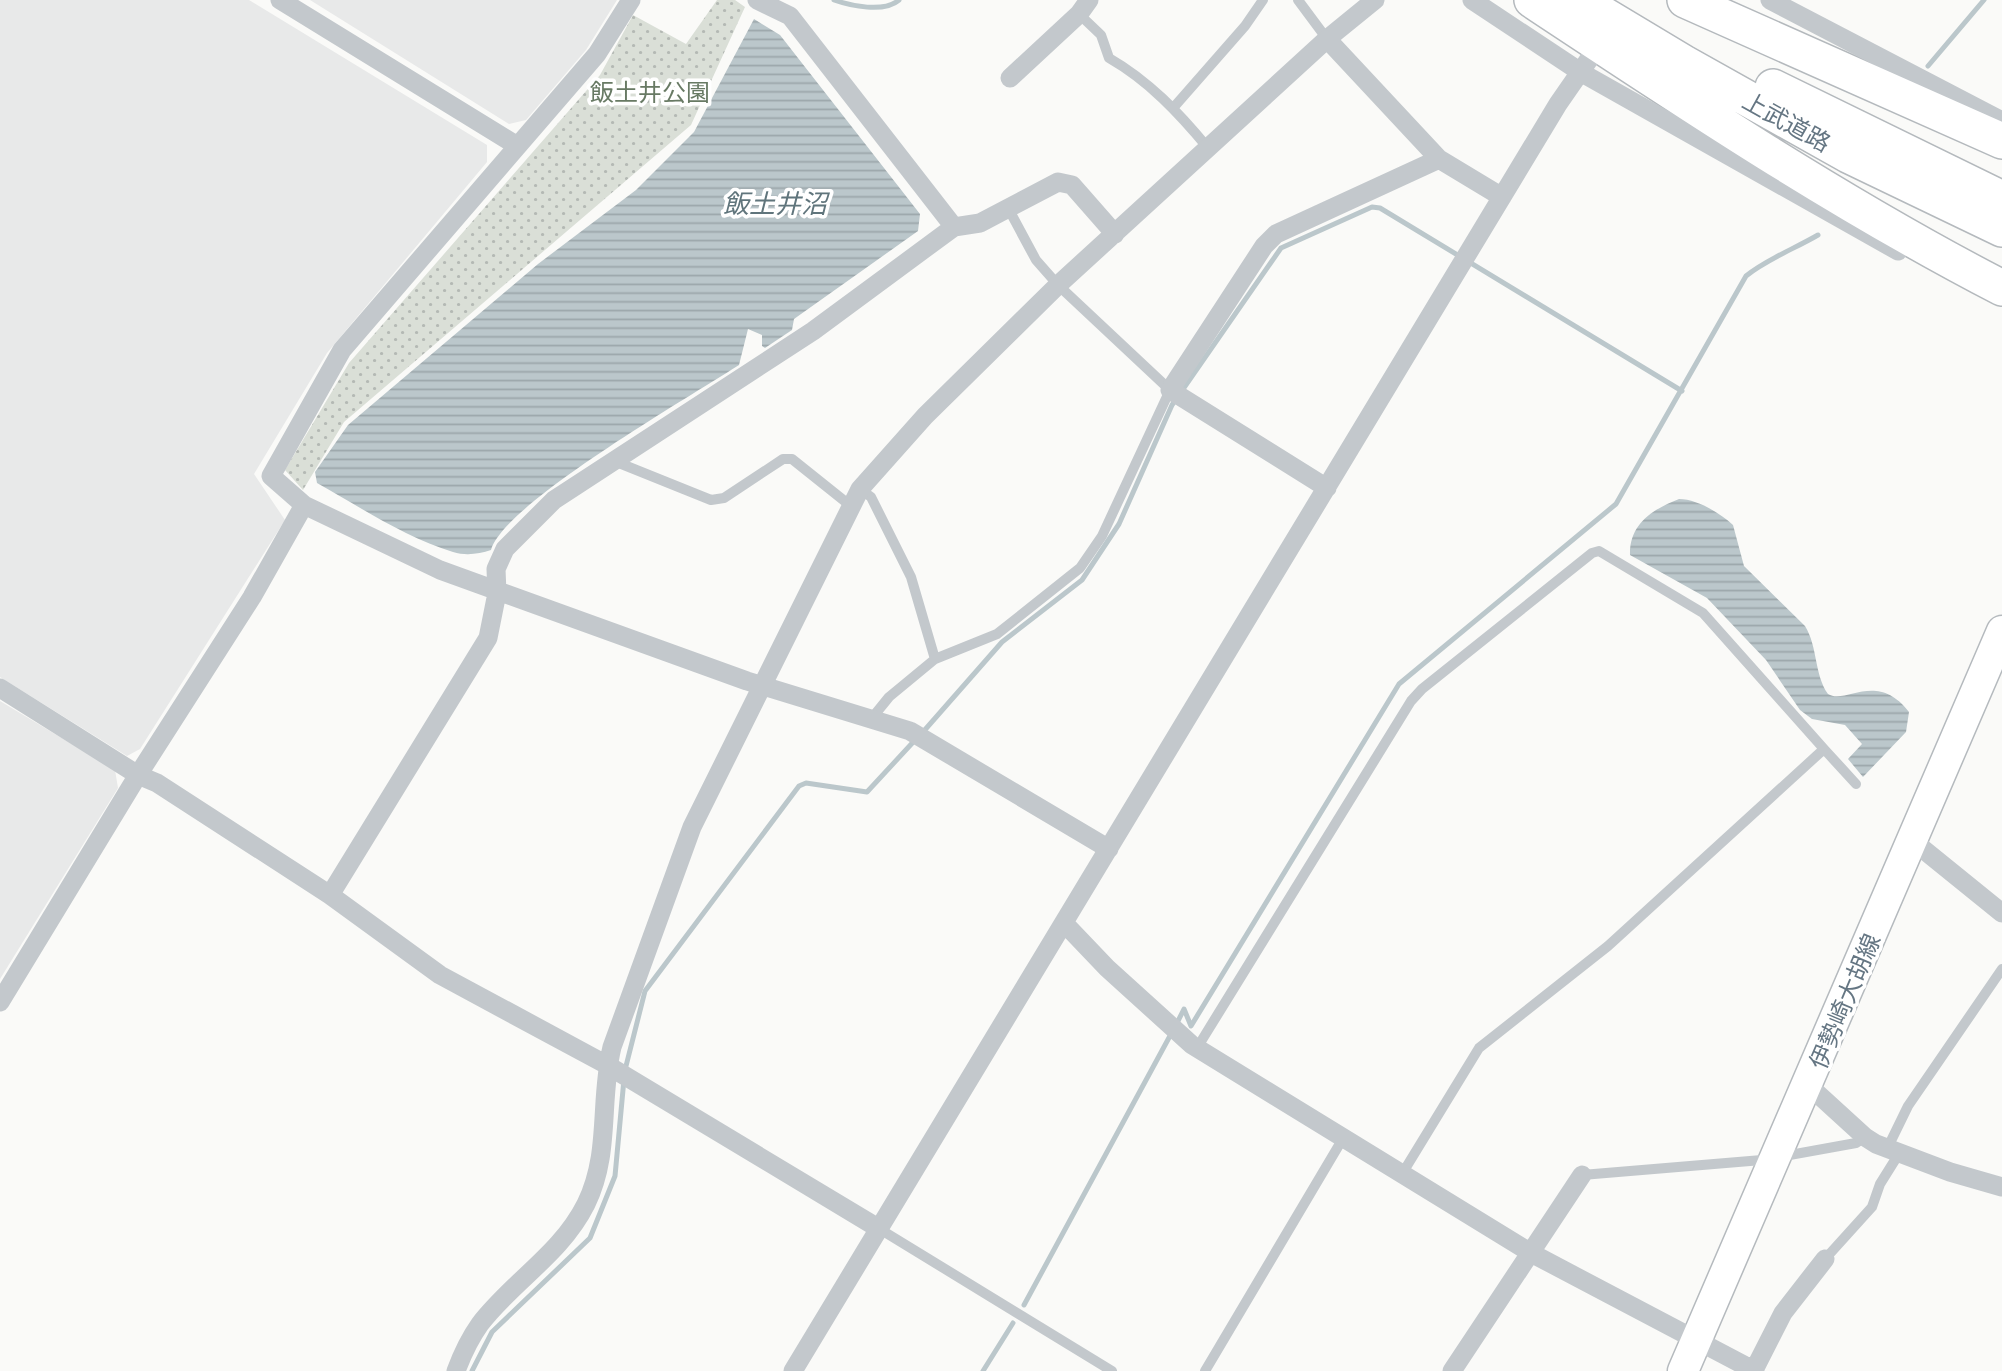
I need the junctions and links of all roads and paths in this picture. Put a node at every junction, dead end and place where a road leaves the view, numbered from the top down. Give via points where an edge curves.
1 (279, 0) edge
2 (631, 0) edge
3 (757, 0) edge
4 (1263, 0) edge
5 (1298, 0) edge
6 (1376, 0) edge
7 (1472, 0) edge
8 (1532, 0) edge
9 (1579, 0) edge
10 (1625, 0) edge
11 (1685, 0) edge
12 (1770, 0) edge
13 (1084, 7) edge
14 (1326, 39) junction
15 (1592, 55) dead end
16 (1582, 73) junction
17 (1010, 78) dead end
18 (1174, 107) junction
19 (2002, 121) edge
20 (2002, 141) edge
21 (516, 145) junction
22 (1208, 148) junction
23 (1440, 159) junction
24 (1503, 197) junction
25 (2002, 199) edge
26 (1008, 208) junction
27 (954, 227) junction
28 (2002, 229) edge
29 (1115, 234) junction
30 (1942, 265) junction
31 (1058, 285) junction
32 (2002, 290) edge
33 (1170, 390) junction
34 (613, 460) junction
35 (1327, 488) junction
36 (856, 498) junction
37 (304, 505) junction
38 (497, 593) junction
39 (2002, 631) edge
40 (935, 659) junction
41 (763, 684) junction
42 (0, 688) edge
43 (872, 718) junction
44 (1824, 749) junction
45 (138, 775) junction
46 (1856, 784) dead end
47 (1913, 841) junction
48 (1110, 849) junction
49 (330, 895) junction
50 (2002, 913) edge
51 (1065, 924) junction
52 (2002, 969) edge
53 (0, 1002) edge
54 (1197, 1048) junction
55 (607, 1065) junction
56 (1808, 1085) junction
57 (1865, 1137) junction
58 (1342, 1140) junction
59 (1894, 1149) junction
60 (1777, 1157) junction
61 (1402, 1174) junction
62 (1583, 1175) joint
63 (2002, 1187) edge
64 (878, 1228) junction
65 (1531, 1253) junction
66 (1825, 1259) joint
67 (1697, 1342) junction
68 (456, 1371) edge
69 (793, 1371) edge
70 (1111, 1371) edge
71 (1205, 1371) edge
72 (1452, 1371) edge
73 (1684, 1371) edge
74 (1755, 1371) edge

1 - 21 street
2 - 21 street via 597,54
3 - 27 street via 790,16
4 - 18 lane
5 - 14 lane
6 - 14 street
7 - 16 street
8 - 30 highway
9 - 28 highway, 上武道路 via 1848,155
10 - 25 highway, 上武道路 via 1789,95
11 - 20 highway
12 - 19 street
13 - 17 street
13 - 18 lane via 1109,58
14 - 22 street
14 - 23 street
15 - 16 street
16 - 24 street via 1558,104
16 - 30 street
18 - 22 lane
21 - 37 street via 342,350 271,476
22 - 29 street
23 - 24 street
23 - 33 street via 1276,234
24 - 35 street
26 - 27 street via 980,223
26 - 29 street via 1058,182 1072,185
26 - 31 lane via 1036,260
27 - 34 street via 813,331
29 - 31 street
30 - 32 highway
31 - 33 lane
31 - 36 street via 925,416
33 - 35 street
33 - 40 lane via 1102,536 1080,568 997,634
34 - 36 lane via 711,499 724,498 783,459 792,459
34 - 38 street via 554,500 522,529 496,569
35 - 48 street
36 - 40 lane via 871,497 911,577
36 - 41 street
37 - 38 street
37 - 45 street via 252,597
38 - 41 street
38 - 49 street via 488,638
39 - 47 main road, 伊勢崎大胡線
40 - 43 lane via 889,697
41 - 43 street
41 - 55 street via 677,862
42 - 45 street
43 - 48 street via 928,741
44 - 46 lane
44 - 54 lane via 1703,613 1599,551 1592,553 1411,701
44 - 61 lane via 1608,946 1479,1048
45 - 49 street
45 - 53 street
47 - 50 street
47 - 56 main road, 伊勢崎大胡線
48 - 51 street
49 - 55 street via 440,975
51 - 54 street
51 - 64 street via 1047,946
52 - 59 lane via 1909,1105
54 - 58 street
55 - 64 street
55 - 68 street via 603,1156 585,1206 553,1251 480,1324
56 - 57 street
56 - 60 main road, 伊勢崎大胡線
57 - 59 street
57 - 60 lane via 1856,1143
58 - 61 street
58 - 71 lane
59 - 63 street
59 - 66 lane via 1872,1207
60 - 62 lane
60 - 67 main road, 伊勢崎大胡線
61 - 65 street
62 - 65 street
64 - 69 street
64 - 70 lane
65 - 67 street
65 - 72 street
66 - 74 street via 1783,1312
67 - 73 main road, 伊勢崎大胡線
67 - 74 street

